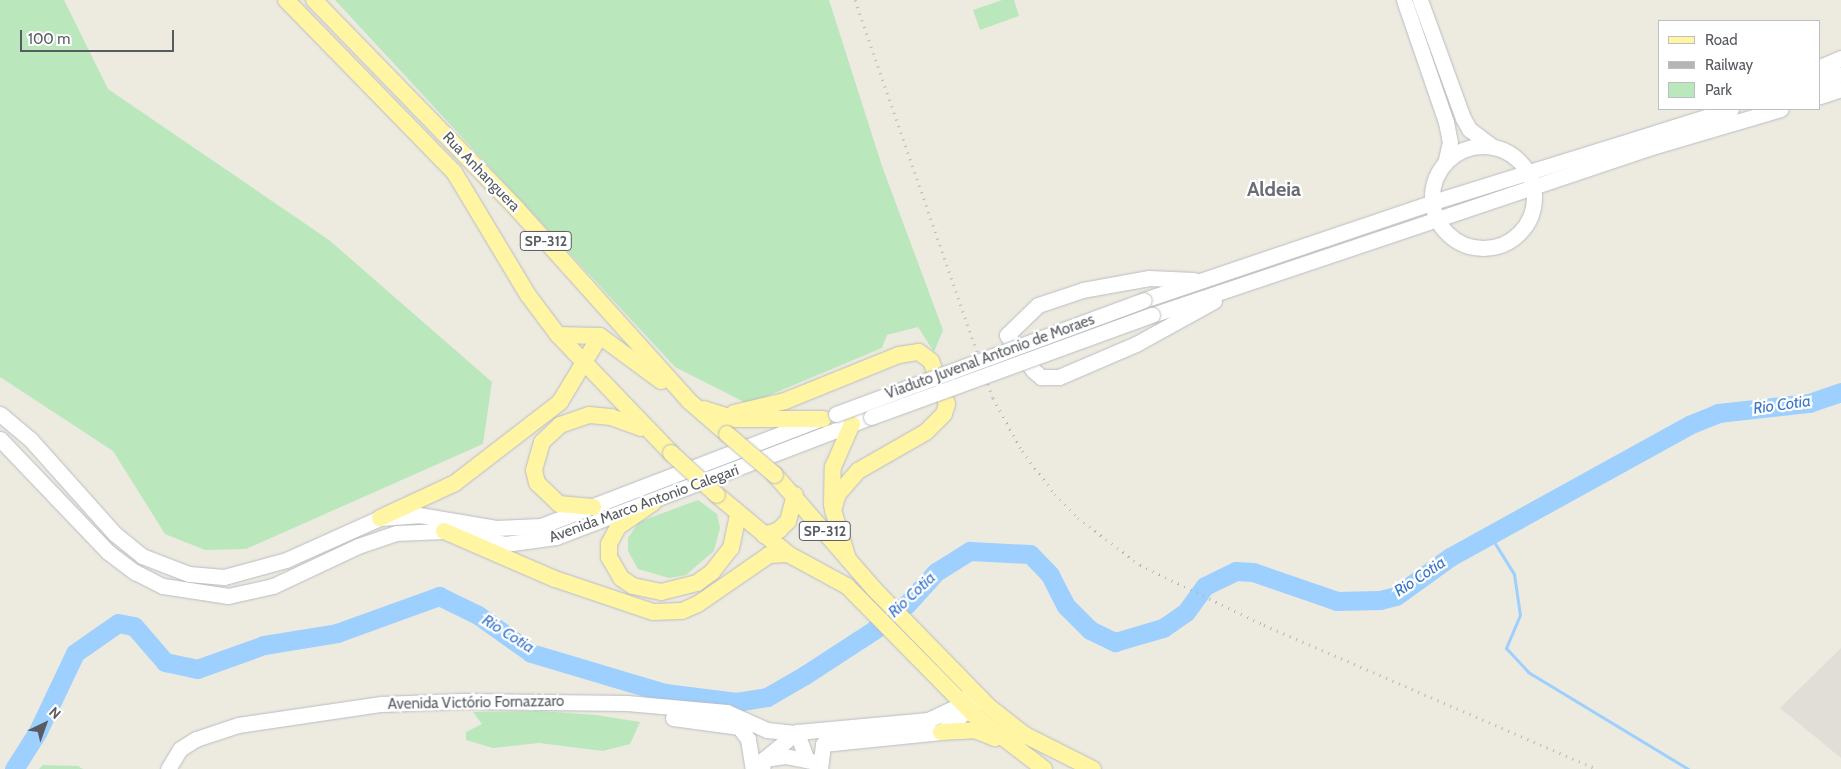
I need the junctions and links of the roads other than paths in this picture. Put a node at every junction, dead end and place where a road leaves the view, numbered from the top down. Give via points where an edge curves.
1 (286, 0) edge
2 (314, 0) edge
3 (1404, 0) edge
4 (1420, 0) edge
5 (1841, 58) edge
6 (1821, 67) edge
7 (1841, 74) edge
8 (1821, 81) edge
9 (1841, 89) edge
10 (1821, 96) edge
11 (1727, 110) edge
12 (1777, 110) edge
13 (1493, 147) junction
14 (1445, 163) junction
15 (1527, 172) junction
16 (1534, 190) junction
17 (1432, 202) junction
18 (1438, 221) junction
19 (1197, 280) junction
20 (1239, 286) junction
21 (558, 335) junction
22 (600, 336) junction
23 (582, 361) junction
24 (689, 401) junction
25 (0, 414) edge
26 (720, 415) junction
27 (829, 416) junction
28 (871, 417) joint
29 (852, 424) junction
30 (642, 428) junction
31 (0, 439) edge
32 (795, 495) junction
33 (653, 504) junction
34 (593, 507) junction
35 (833, 510) junction
36 (738, 514) junction
37 (380, 518) junction
38 (444, 532) junction
39 (764, 534) junction
40 (788, 554) junction
41 (848, 559) junction
42 (971, 700) junction
43 (649, 707) junction
44 (797, 732) junction
45 (941, 732) junction
46 (1005, 742) junction
47 (815, 764) edge
48 (760, 766) edge
49 (168, 769) edge
50 (1044, 769) edge
51 (1093, 769) edge

1 - 21 main road, Rua Anhanguera / SP-312 via 454,172 528,295
2 - 24 main road, Rua Anhanguera / SP-312 via 517,209
3 - 14 main road via 1446,122 1450,142
4 - 13 main road via 1463,118 1468,128
5 - 6 main road
7 - 8 main road
9 - 10 main road
11 - 15 main road, Viaduto Juvenal Antonio de Moraes
12 - 16 main road via 1655,146
13 - 14 main road via 1467,149
13 - 15 main road via 1513,156
14 - 17 main road via 1435,181
15 - 16 main road
15 - 17 main road, Viaduto Juvenal Antonio de Moraes
16 - 18 main road
16 - 18 main road via 1528,222 1513,238 1499,245 1483,248 1462,243
17 - 18 main road
17 - 19 main road, Viaduto Juvenal Antonio de Moraes
18 - 20 main road
19 - 20 main road via 1149,278 1083,290 1038,305 1007,335 1041,377 1059,377 1136,344
19 - 27 main road, Viaduto Juvenal Antonio de Moraes, bridge
20 - 28 main road, Viaduto Juvenal Antonio de Moraes, bridge
21 - 22 main road
21 - 23 main road, Rua Anhanguera / SP-312
22 - 23 main road
22 - 24 main road
23 - 30 main road, Rua Anhanguera / SP-312
23 - 37 main road via 571,390 550,410 454,483
24 - 26 main road
24 - 32 main road, Rua Anhanguera / SP-312, bridge
25 - 37 main road, Avenida Marco Antonio Calegari via 30,439 115,534 142,556 189,574 224,577 254,572
26 - 27 main road via 751,420
26 - 35 main road via 785,401 899,355 919,352 931,361 947,404 944,414 926,432 858,471 838,494
27 - 34 main road, Avenida Marco Antonio Calegari
28 - 29 main road, Avenida Marco Antonio Calegari
29 - 33 main road, Avenida Marco Antonio Calegari
29 - 35 main road via 833,466
30 - 34 main road via 611,417 588,415 560,425 542,442 534,470 537,483 559,504
30 - 36 main road, Rua Anhanguera / SP-312, bridge
31 - 38 main road, Avenida Marco Antonio Calegari via 108,552 163,586 193,593 246,593 305,574 377,539
32 - 39 main road via 788,520 779,530
32 - 41 main road, SP-312
33 - 36 main road via 618,526 611,536 609,557 627,582 661,592 696,583 712,572 731,548
33 - 38 main road, Avenida Marco Antonio Calegari via 532,543 505,544
34 - 37 main road, Avenida Marco Antonio Calegari via 521,529 446,517
35 - 41 main road
36 - 39 main road, SP-312
38 - 40 main road via 555,579 653,612 682,611 698,604 769,555
39 - 40 main road, SP-312
40 - 42 main road, SP-312 via 847,586 896,636
41 - 42 main road, SP-312 via 909,623
42 - 44 main road, Avenida Victório Fornazzaro via 928,720
42 - 45 main road
42 - 46 main road, SP-312
42 - 51 main road, SP-312 via 1025,735
43 - 44 main road, Avenida Victório Fornazzaro via 727,712 767,730
43 - 48 main road via 683,721 739,728 748,739
43 - 49 main road, Avenida Victório Fornazzaro via 604,702 436,701 313,712 238,726 196,739 180,749
44 - 47 main road
44 - 48 main road
45 - 46 main road via 975,730
45 - 47 main road via 823,744
46 - 50 main road, SP-312
47 - 48 main road

